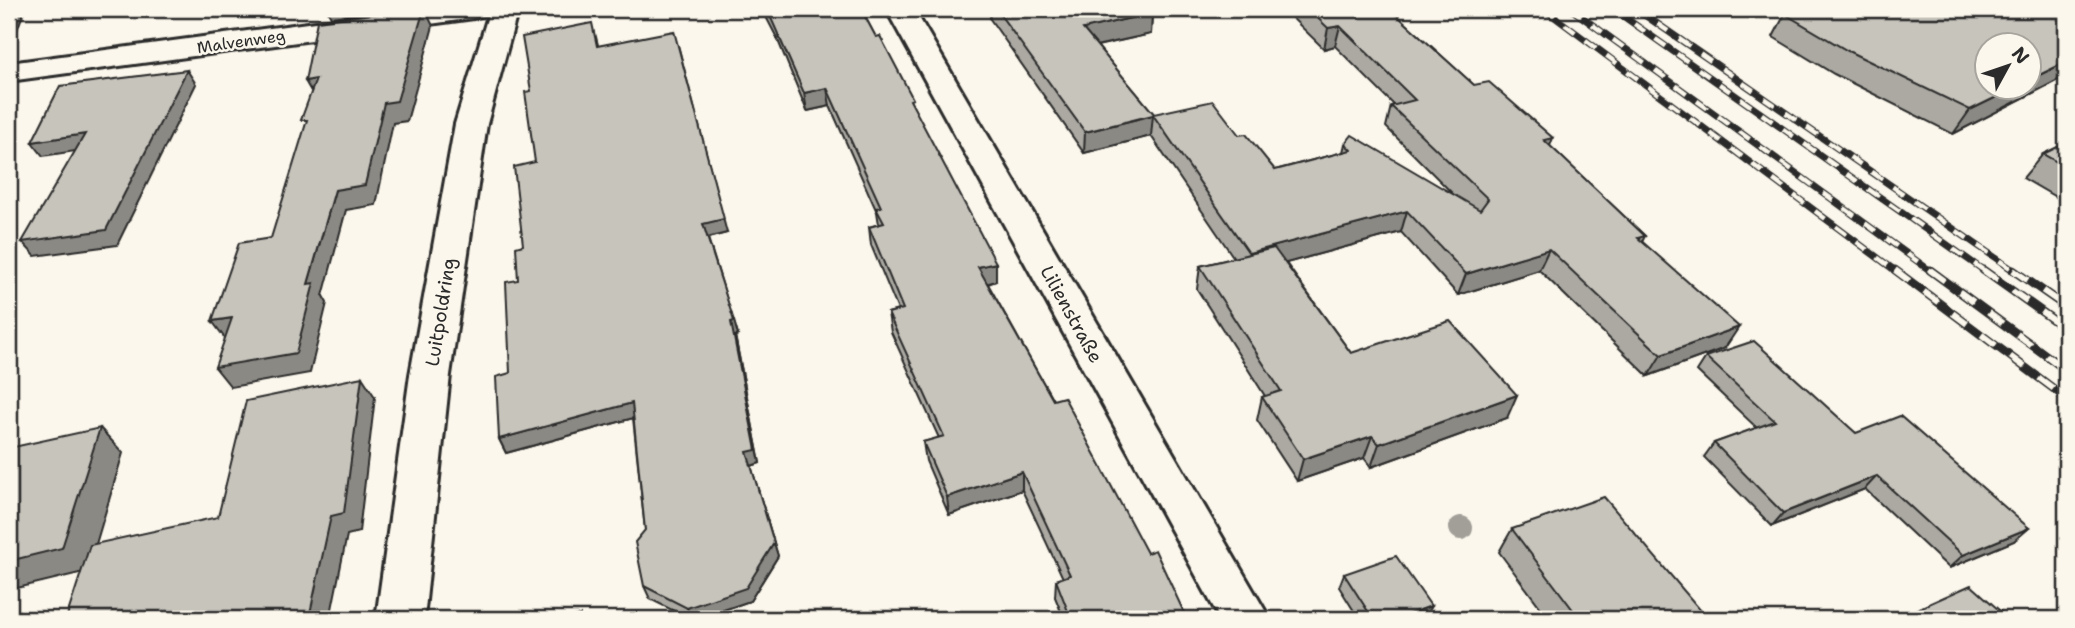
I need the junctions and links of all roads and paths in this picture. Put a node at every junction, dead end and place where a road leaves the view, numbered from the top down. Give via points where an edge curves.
1 (474, 9) edge
2 (504, 9) edge
3 (900, 9) edge
4 (9, 72) edge
5 (400, 619) edge
6 (1246, 619) edge

1 - 4 street, Malvenweg
2 - 5 street, Luitpoldring via 471,124 430,374
3 - 6 street, Lilienstraße

